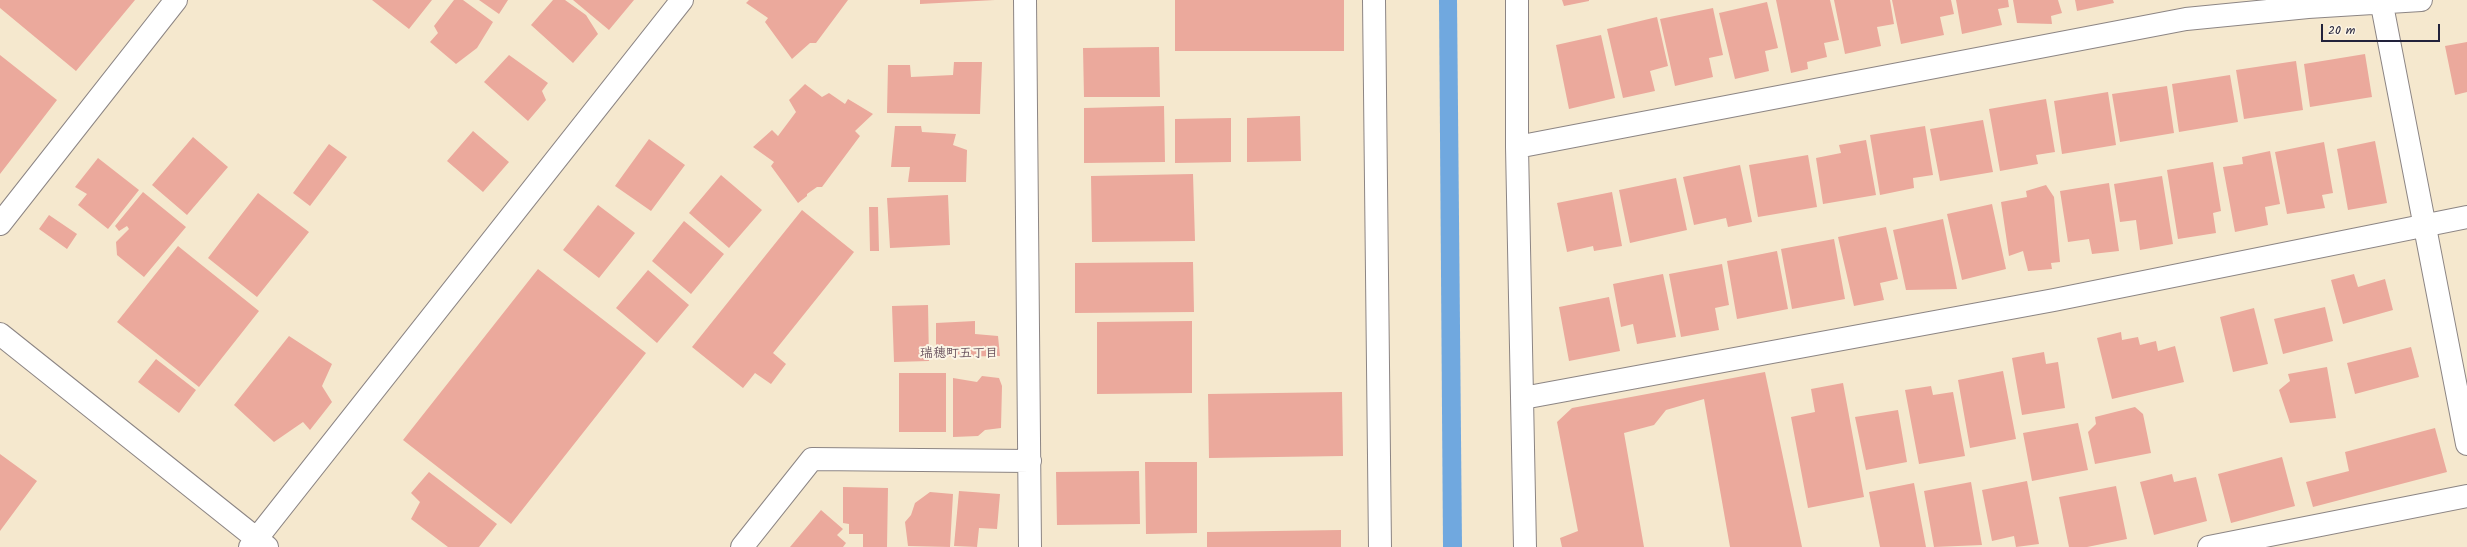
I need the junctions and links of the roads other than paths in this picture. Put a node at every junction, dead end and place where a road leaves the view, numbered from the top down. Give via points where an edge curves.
1 (176, 0) edge
2 (682, 0) edge
3 (1025, 0) edge
4 (1374, 0) edge
5 (1517, 0) edge
6 (2421, 0) edge
7 (2382, 1) edge
8 (1517, 147) junction
9 (2467, 217) edge
10 (0, 224) edge
11 (2424, 225) junction
12 (0, 334) edge
13 (1523, 398) junction
14 (2467, 444) edge
15 (1030, 461) junction
16 (2467, 496) edge
17 (257, 544) edge
18 (742, 547) edge
19 (1030, 547) edge
20 (1380, 547) edge
21 (1525, 547) edge
22 (2209, 547) edge

1 - 10 street
2 - 17 street
3 - 15 street
4 - 20 street
5 - 8 street
6 - 7 street
7 - 8 street via 2186,19
7 - 11 street
8 - 13 street
9 - 11 street
11 - 13 street via 2054,300
11 - 14 street
12 - 17 street
13 - 21 street
15 - 18 street via 812,459
15 - 19 street
16 - 22 street

